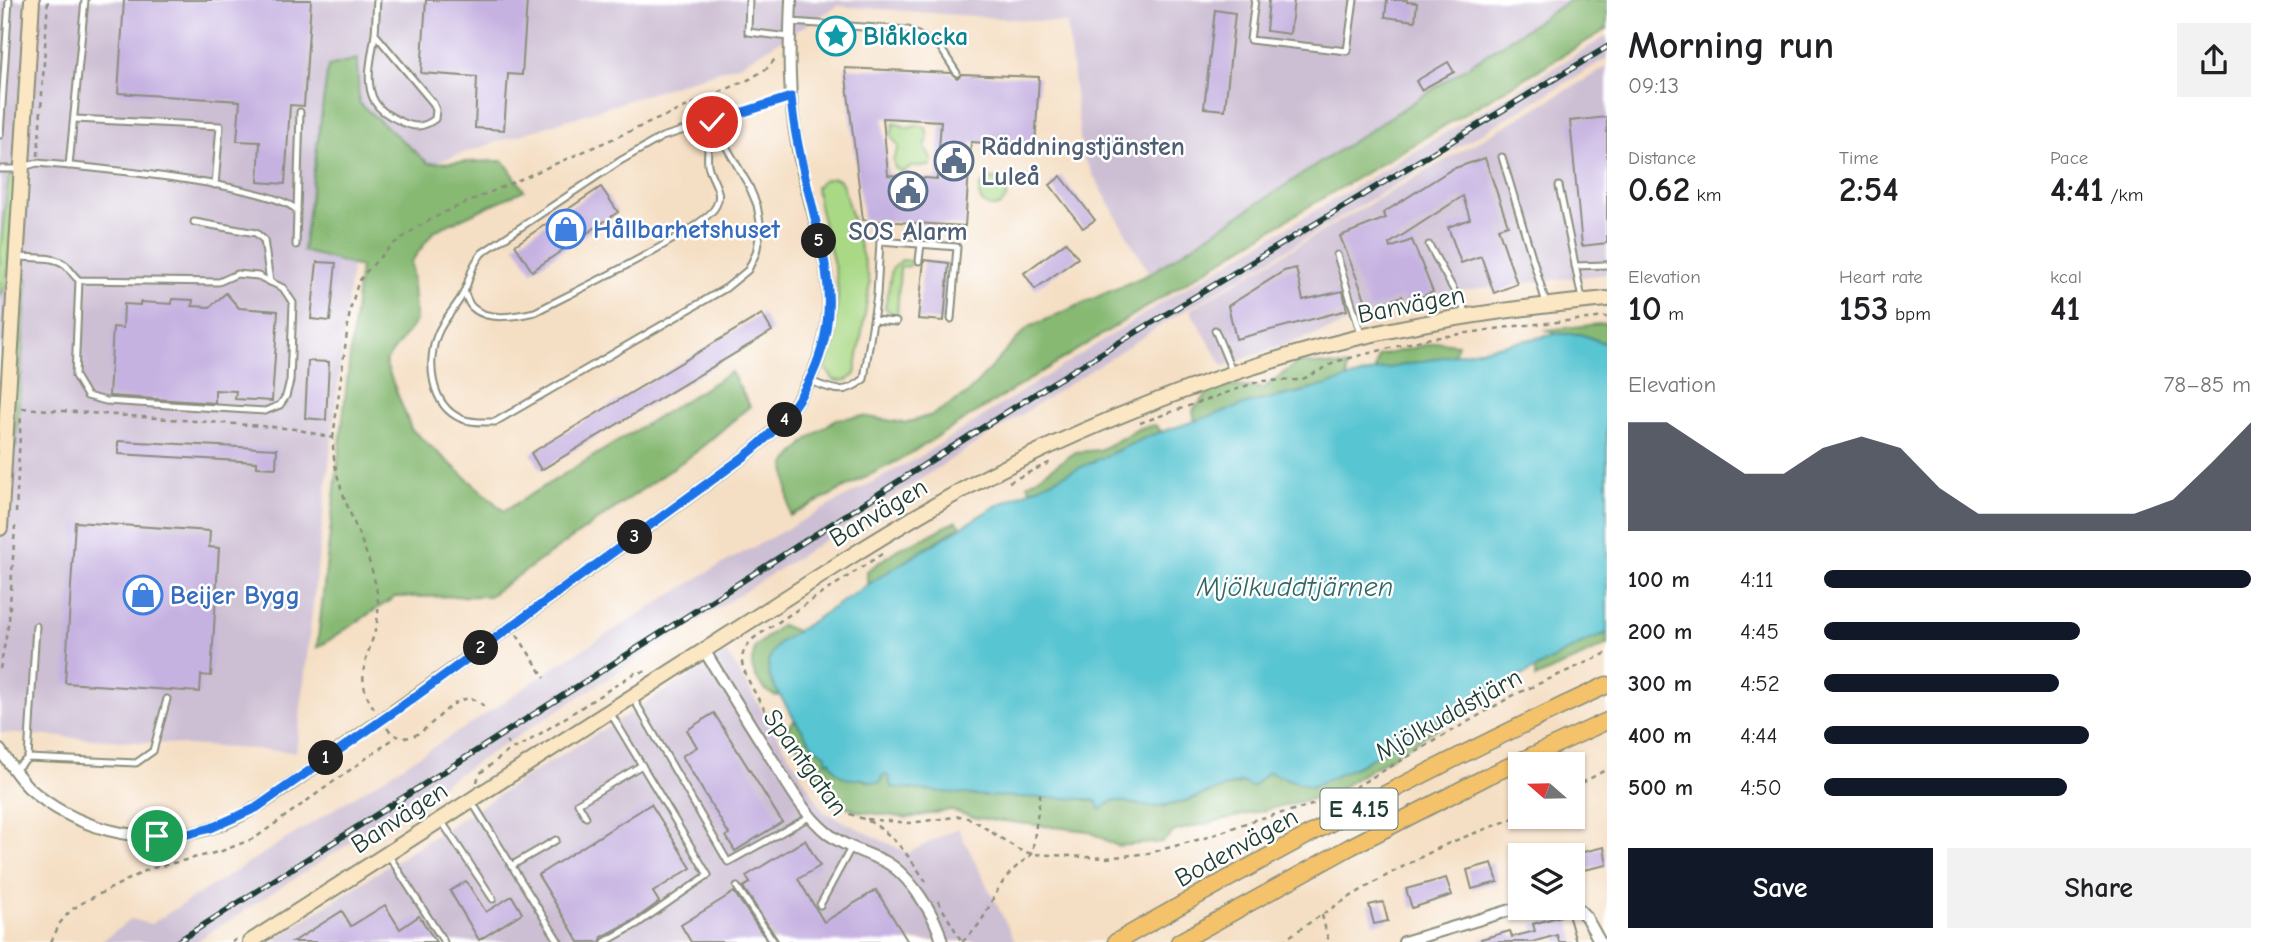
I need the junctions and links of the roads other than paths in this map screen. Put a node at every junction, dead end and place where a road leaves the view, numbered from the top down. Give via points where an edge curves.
1 (9, 0) edge
2 (32, 0) edge
3 (85, 0) edge
4 (377, 0) edge
5 (749, 0) edge
6 (791, 0) edge
7 (1255, 0) edge
8 (1354, 0) edge
9 (790, 22) junction
10 (375, 34) junction
11 (785, 37) junction
12 (957, 73) dead end
13 (791, 97) junction
14 (300, 112) dead end
15 (75, 119) junction
16 (712, 122) junction
17 (0, 135) edge
18 (1502, 157) dead end
19 (22, 166) junction
20 (69, 166) junction
21 (0, 169) edge
22 (215, 185) junction
23 (1559, 186) dead end
24 (297, 210) junction
25 (194, 222) dead end
26 (921, 244) junction
27 (296, 245) dead end
28 (1429, 245) dead end
29 (1337, 255) dead end
30 (16, 256) junction
31 (919, 261) dead end
32 (1607, 265) edge
33 (1575, 266) junction
34 (79, 280) junction
35 (270, 282) junction
36 (464, 291) junction
37 (1607, 299) edge
38 (1582, 302) junction
39 (1546, 306) junction
40 (1468, 317) junction
41 (951, 319) dead end
42 (874, 320) junction
43 (896, 322) dead end
44 (1215, 330) dead end
45 (1362, 337) junction
46 (1234, 374) junction
47 (810, 381) junction
48 (7, 528) edge
49 (36, 626) dead end
50 (704, 650) junction
51 (1607, 685) edge
52 (632, 696) junction
53 (167, 699) dead end
54 (609, 711) junction
55 (1607, 721) edge
56 (0, 750) edge
57 (29, 758) junction
58 (642, 765) junction
59 (14, 770) junction
60 (470, 800) junction
61 (811, 816) junction
62 (586, 817) dead end
63 (440, 819) junction
64 (556, 840) dead end
65 (851, 848) junction
66 (388, 853) junction
67 (511, 866) junction
68 (737, 887) dead end
69 (493, 899) dead end
70 (820, 905) dead end
71 (1508, 911) edge
72 (1585, 916) edge
73 (250, 942) edge
74 (444, 942) edge
75 (559, 942) edge
76 (605, 942) edge
77 (774, 942) edge
78 (942, 942) edge
79 (1116, 942) edge
80 (1179, 942) edge
81 (1404, 942) edge
82 (1601, 942) edge

1 - 17 lane
2 - 19 street
3 - 15 lane
4 - 10 lane
5 - 11 lane via 748,32
6 - 9 street
7 - 8 lane via 1250,40 1347,51
9 - 11 street
9 - 12 lane via 908,30 940,47
10 - 10 lane via 433,103 435,119 426,127 400,121 374,102 369,67
11 - 13 street
13 - 16 lane
13 - 47 street via 828,287 823,344
14 - 24 lane
15 - 20 lane
15 - 22 lane via 220,127
16 - 36 lane via 662,137 482,253 470,268
16 - 36 lane via 708,166 719,191 716,206 705,220 535,312 494,316 471,306
16 - 36 lane via 749,186 761,228 748,270 726,288 495,422 460,418 448,409 430,372 438,330
18 - 39 lane
19 - 20 lane
19 - 21 lane
19 - 30 street
20 - 22 lane
22 - 24 lane via 272,198
23 - 33 lane
24 - 27 lane
25 - 35 lane via 256,233 264,240
26 - 31 lane
26 - 41 lane via 957,247
26 - 42 lane via 880,241
28 - 40 lane
29 - 45 lane
30 - 34 lane via 65,264
30 - 48 street
32 - 33 lane
33 - 38 lane
34 - 35 lane via 219,282 237,274
34 - 35 lane via 75,376 87,396 265,411 280,405 290,381 293,303 283,288
37 - 38 street, Banvägen
38 - 39 street, Banvägen
39 - 40 street, Banvägen
40 - 45 street, Banvägen
42 - 43 lane
42 - 47 lane via 864,379 844,390
44 - 46 lane
45 - 46 street, Banvägen
46 - 50 street, Banvägen via 1118,417 1008,466 905,523
47 - 59 street via 789,414 758,446 382,719 256,808 227,823 188,834 126,834 81,821 45,800
49 - 57 lane
50 - 52 street, Banvägen
50 - 61 street, Spantgatan
51 - 79 main road, Bodenvägen / E 4.15 via 1465,753
52 - 54 street, Banvägen
52 - 61 lane via 728,862
53 - 57 lane via 153,751 136,763
54 - 58 lane
54 - 60 street, Banvägen
55 - 80 main road, E 4.15 via 1361,841
56 - 59 street
57 - 59 lane
58 - 62 lane via 578,803
58 - 76 lane via 708,875
60 - 63 street, Banvägen
60 - 67 lane
61 - 65 street, Spantgatan via 829,835
63 - 66 street, Banvägen
63 - 69 lane
64 - 67 lane
65 - 70 lane
65 - 78 street, Spantgatan via 885,862 908,880
66 - 73 street, Banvägen
66 - 74 lane
67 - 75 lane
68 - 77 lane
71 - 81 street
72 - 82 street

